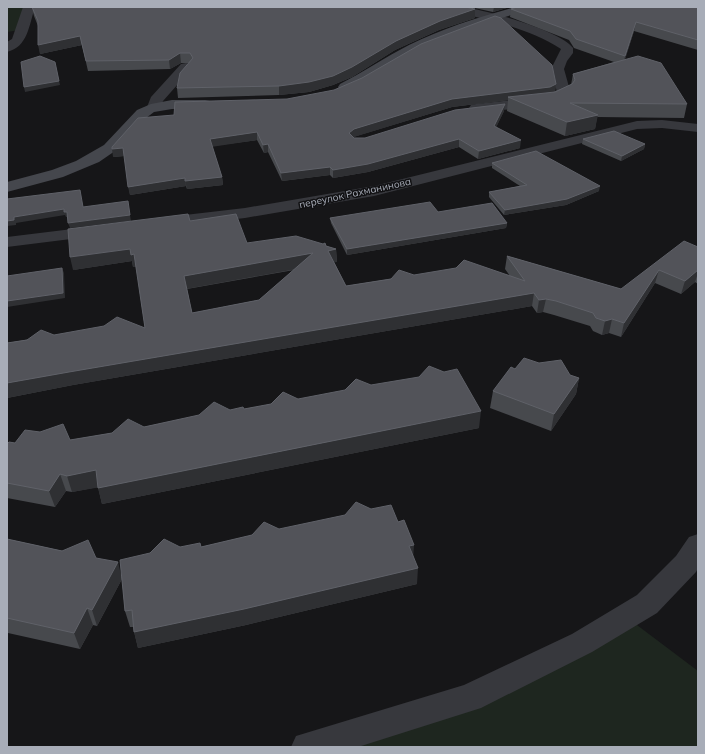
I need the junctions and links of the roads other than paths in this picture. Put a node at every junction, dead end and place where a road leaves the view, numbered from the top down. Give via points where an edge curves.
1 (29, 7) edge
2 (443, 7) edge
3 (528, 7) edge
4 (493, 16) junction
5 (7, 48) edge
6 (186, 67) edge
7 (334, 91) edge
8 (219, 103) edge
9 (154, 107) junction
10 (464, 109) edge
11 (698, 128) edge
12 (7, 187) edge
13 (142, 225) edge
14 (110, 229) edge
15 (7, 242) edge
16 (698, 545) edge
17 (307, 747) edge

1 - 5 street via 18,41
2 - 4 street
3 - 4 street
4 - 7 street via 400,55 357,81
4 - 10 street via 555,40 567,48 567,53 559,60 557,66 564,94 552,100
6 - 9 street via 156,100
8 - 9 street
9 - 12 street via 142,113 118,142 88,161 64,171
11 - 13 street, переулок Рахманинова via 662,124 638,125 374,191 253,212
14 - 15 street
16 - 17 street via 686,564 646,604 582,642 470,698

